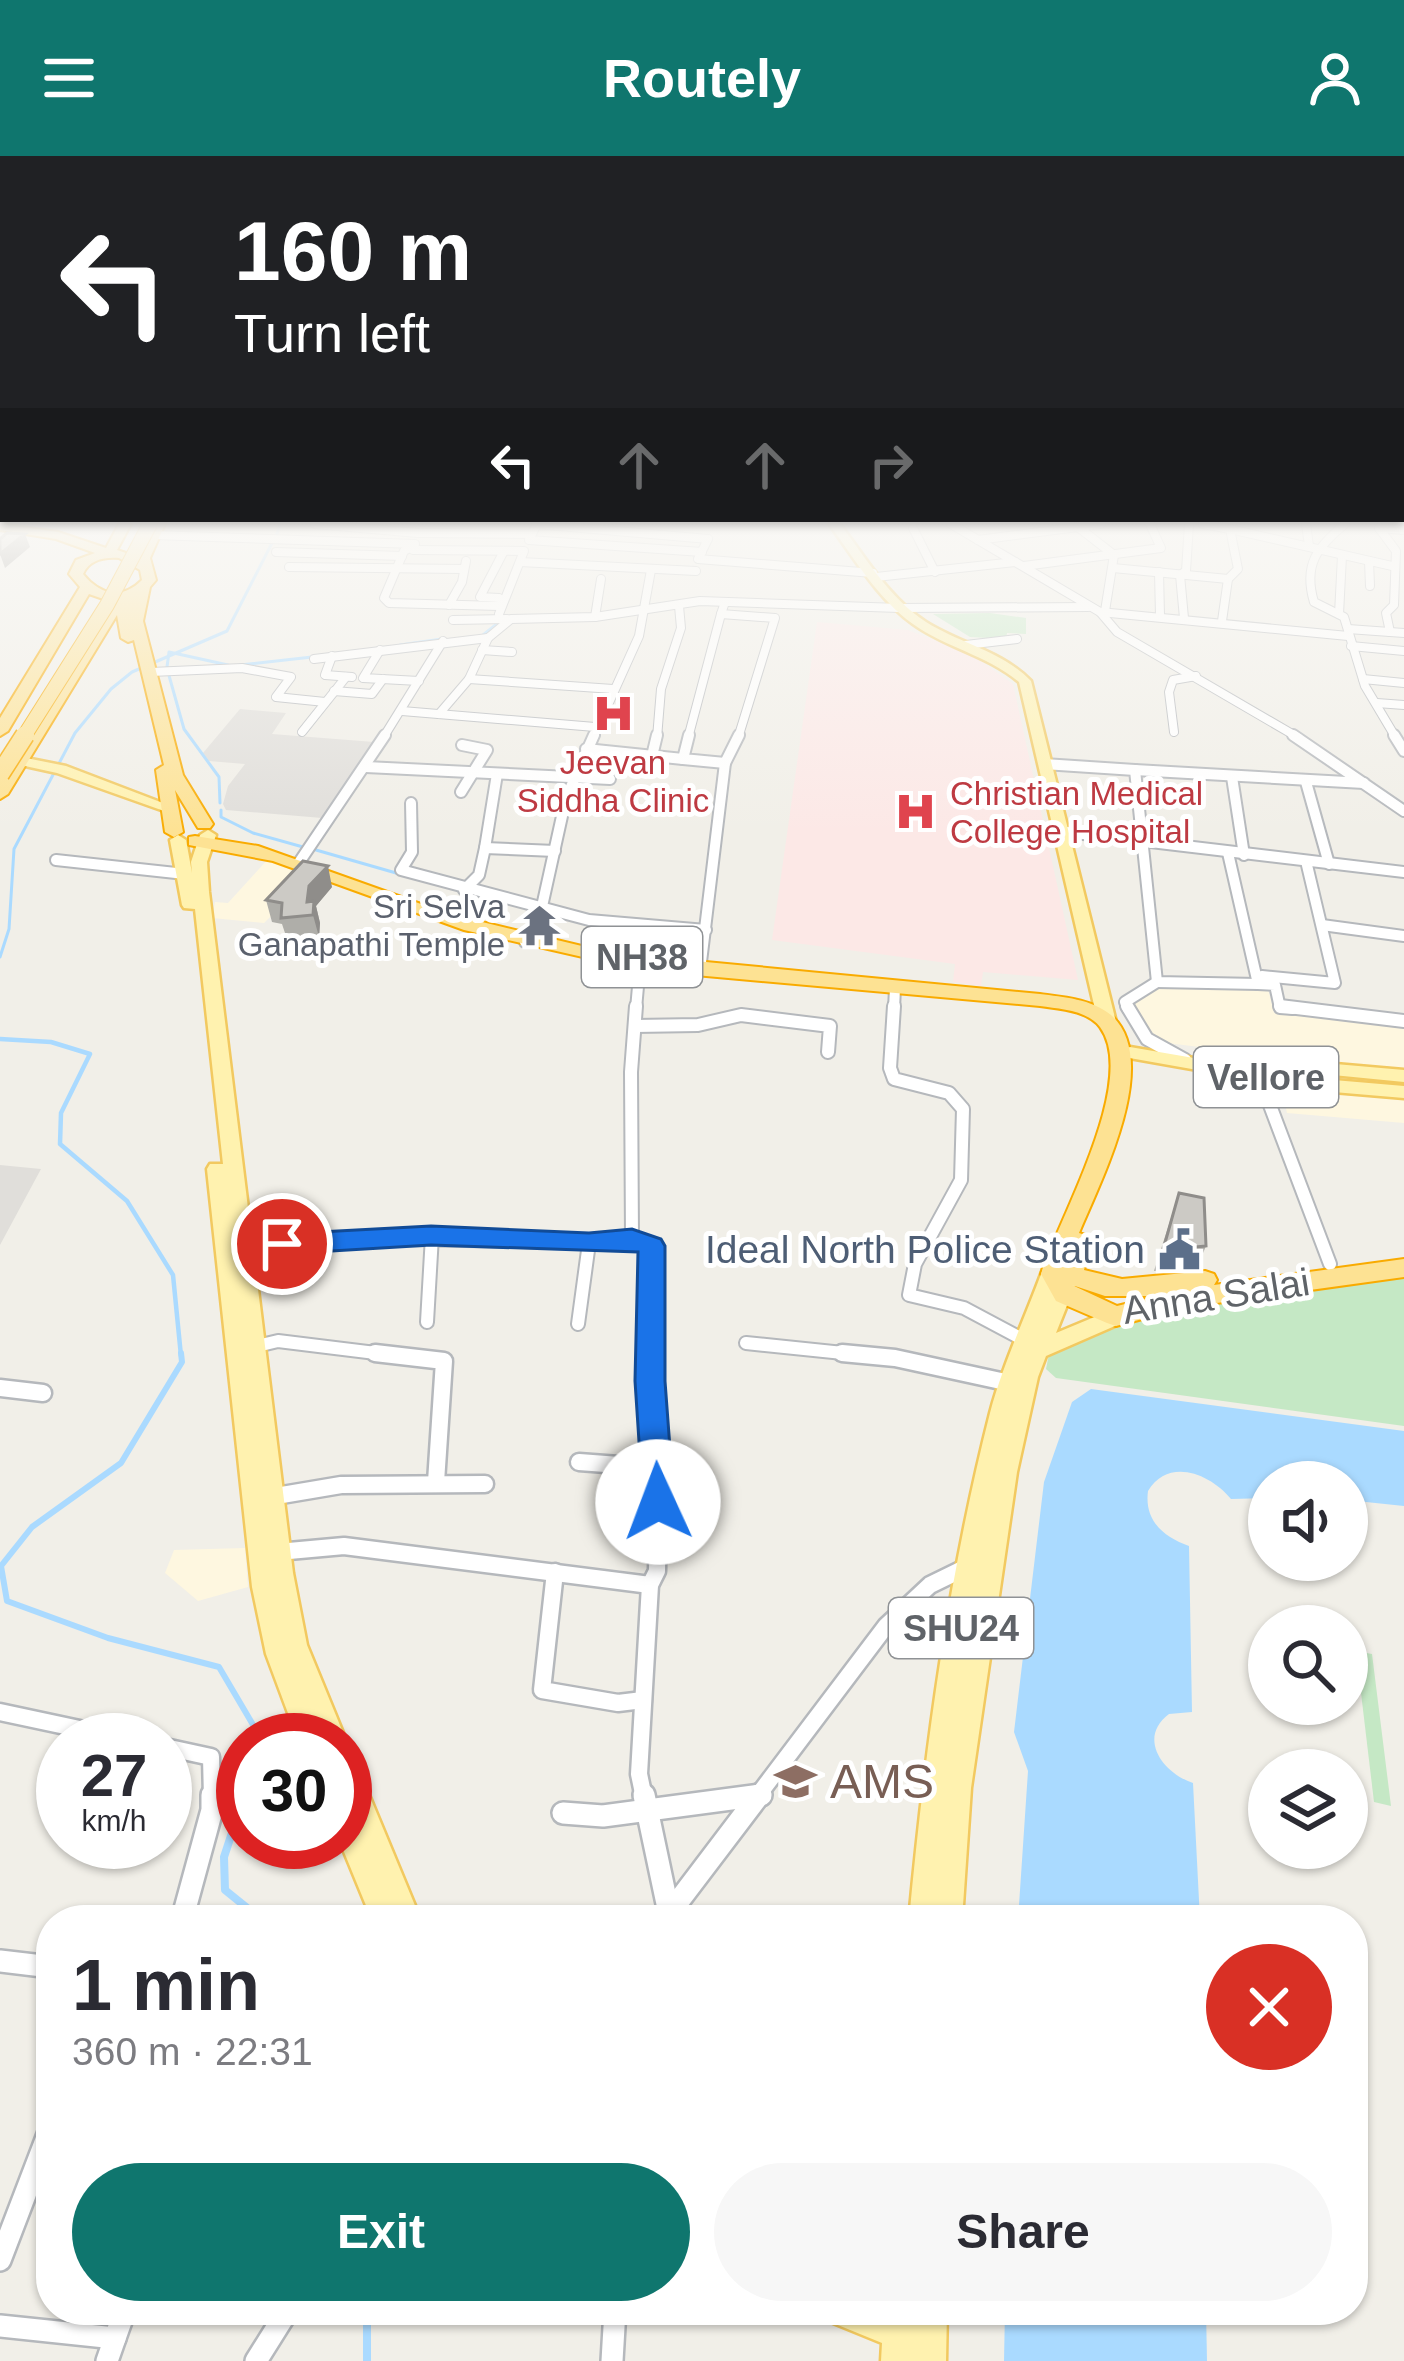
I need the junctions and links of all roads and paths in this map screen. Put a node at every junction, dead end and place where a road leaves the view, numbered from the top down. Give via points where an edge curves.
1 (66, 627) joint
2 (80, 627) edge
3 (93, 627) edge
4 (105, 627) edge
5 (131, 627) edge
6 (136, 627) edge
7 (498, 627) edge
8 (640, 627) edge
9 (680, 627) edge
10 (718, 627) edge
11 (772, 627) edge
12 (925, 627) edge
13 (1113, 627) edge
14 (1269, 627) edge
15 (1345, 627) edge
16 (1389, 627) edge
17 (1390, 632) junction
18 (1404, 633) edge
19 (1349, 637) junction
20 (488, 638) junction
21 (1017, 639) dead end
22 (443, 641) junction
23 (966, 645) junction
24 (138, 648) junction
25 (380, 650) junction
26 (482, 650) junction
27 (512, 652) dead end
28 (1404, 652) edge
29 (332, 656) junction
30 (314, 658) dead end
31 (146, 672) junction
32 (346, 676) junction
33 (1196, 676) junction
34 (363, 678) junction
35 (383, 679) junction
36 (469, 679) junction
37 (1363, 679) junction
38 (419, 681) junction
39 (1404, 683) edge
40 (613, 689) junction
41 (334, 691) junction
42 (326, 702) junction
43 (1377, 704) junction
44 (1404, 706) edge
45 (402, 711) junction
46 (0, 713) edge
47 (439, 714) junction
48 (595, 728) junction
49 (1399, 730) edge
50 (0, 731) edge
51 (302, 731) dead end
52 (1174, 733) dead end
53 (462, 745) dead end
54 (586, 749) junction
55 (1404, 751) edge
56 (0, 752) edge
57 (652, 756) junction
58 (683, 759) junction
59 (30, 761) junction
60 (725, 763) junction
61 (1044, 764) junction
62 (366, 767) junction
63 (1135, 770) junction
64 (472, 773) junction
65 (0, 774) edge
66 (497, 774) junction
67 (1232, 777) junction
68 (610, 779) dead end
69 (574, 780) junction
70 (1306, 782) junction
71 (1364, 783) junction
72 (461, 792) dead end
73 (0, 794) edge
74 (411, 803) dead end
75 (170, 808) junction
76 (1404, 811) edge
77 (1058, 831) junction
78 (196, 834) junction
79 (1141, 842) junction
80 (485, 848) junction
81 (555, 851) junction
82 (1228, 853) junction
83 (1244, 855) junction
84 (56, 860) dead end
85 (1306, 861) junction
86 (299, 862) junction
87 (1329, 864) junction
88 (1404, 872) edge
89 (185, 874) junction
90 (464, 890) junction
91 (542, 908) junction
92 (1322, 925) junction
93 (706, 930) junction
94 (1404, 936) edge
95 (526, 939) junction
96 (701, 962) junction
97 (640, 964) junction
98 (1257, 980) junction
99 (1157, 982) junction
100 (895, 988) junction
101 (1102, 1004) junction
102 (1404, 1021) edge
103 (635, 1026) junction
104 (1130, 1048) junction
105 (1157, 1048) junction
106 (828, 1052) dead end
107 (1202, 1066) junction
108 (1404, 1076) edge
109 (1404, 1092) edge
110 (431, 1235) junction
111 (632, 1238) junction
112 (589, 1243) junction
113 (240, 1249) junction
114 (1404, 1255) edge
115 (1064, 1263) junction
116 (1330, 1264) junction
117 (1404, 1268) edge
118 (1114, 1289) junction
119 (1064, 1297) junction
120 (1116, 1316) junction
121 (427, 1322) dead end
122 (578, 1324) dead end
123 (746, 1343) dead end
124 (1032, 1345) junction
125 (257, 1346) dead end
126 (1010, 1382) junction
127 (0, 1388) edge
128 (43, 1393) dead end
129 (578, 1462) dead end
130 (659, 1468) junction
131 (436, 1482) junction
132 (485, 1484) dead end
133 (271, 1497) junction
134 (278, 1552) junction
135 (971, 1565) junction
136 (555, 1572) junction
137 (650, 1585) junction
138 (644, 1700) junction
139 (0, 1712) edge
140 (302, 1713) edge
141 (321, 1713) edge
142 (36, 1720) edge
143 (192, 1753) edge
144 (761, 1795) junction
145 (647, 1808) junction
146 (563, 1814) dead end
147 (372, 1837) edge
148 (365, 1869) edge
149 (186, 1905) edge
150 (380, 1905) edge
151 (400, 1905) edge
152 (665, 1905) edge
153 (676, 1905) edge
154 (925, 1905) edge
155 (948, 1905) edge
156 (0, 1961) edge
157 (36, 1965) edge
158 (36, 2167) edge
159 (0, 2260) edge
160 (279, 2325) edge
161 (614, 2325) edge
162 (915, 2325) edge
163 (0, 2326) edge
164 (111, 2350) edge
165 (256, 2361) edge
166 (612, 2361) edge
167 (928, 2361) edge

1 - 46 highway
1 - 50 highway
2 - 56 highway
3 - 65 highway, bridge
4 - 59 highway
5 - 24 highway
6 - 24 highway
7 - 20 street
8 - 40 street
9 - 57 street
10 - 58 street
11 - 60 street
12 - 23 main road
13 - 33 street
14 - 19 street
15 - 19 street
16 - 17 street
17 - 18 street
17 - 19 street
19 - 28 street
19 - 37 street
20 - 22 street
20 - 26 street
21 - 23 street
22 - 25 street
22 - 38 street
23 - 61 main road via 1025,681
24 - 31 highway
25 - 29 street
25 - 34 street
26 - 27 street
26 - 36 street
29 - 30 street
29 - 32 street via 325,676
31 - 42 street via 266,669 290,677 276,697
31 - 75 highway
31 - 78 highway
32 - 34 street
32 - 41 street
33 - 52 street via 1174,680 1169,692
33 - 71 street
34 - 35 street
35 - 38 street
35 - 41 street via 372,694
36 - 40 street
36 - 47 street
37 - 39 street
37 - 43 street
38 - 45 street
40 - 48 street
41 - 42 street
42 - 51 street
43 - 44 street
43 - 49 street
45 - 47 street
45 - 62 street
47 - 48 street
48 - 54 street
49 - 55 street
53 - 64 street via 487,750
54 - 57 street
54 - 69 street
57 - 58 street
58 - 60 street
59 - 73 highway
59 - 75 main road
60 - 93 street
61 - 63 street
61 - 77 main road
62 - 64 street
62 - 86 street
63 - 67 street
63 - 79 street
64 - 66 street
64 - 72 street
66 - 69 street
66 - 80 street
67 - 70 street
67 - 83 street
68 - 69 street
69 - 81 street
70 - 71 street
70 - 87 street
71 - 76 street
74 - 90 street via 412,852 401,870
75 - 78 highway
77 - 79 street
77 - 101 main road
78 - 86 highway, NH38
78 - 89 main road
78 - 113 main road
79 - 82 street
79 - 99 street
80 - 81 street
80 - 90 street
81 - 91 street
82 - 83 street
82 - 98 street
83 - 85 street
84 - 89 street
85 - 87 street
85 - 92 street
86 - 95 highway, NH38 via 412,908
87 - 88 street
89 - 140 main road via 266,1587
90 - 91 street
91 - 93 street
91 - 95 street
92 - 94 street
92 - 98 street via 1335,983
93 - 96 street
95 - 96 highway, NH38
95 - 97 highway, NH38
96 - 101 highway, NH38
97 - 100 highway, NH38
97 - 103 street
98 - 99 street
98 - 102 street via 1275,986 1280,1008
99 - 101 street
100 - 101 highway, NH38
100 - 124 street via 894,1079 949,1093 963,1109 961,1180 915,1264 909,1295 964,1308
101 - 104 highway via 1120,1021
101 - 105 street via 1129,1017
101 - 115 highway via 1120,1077
103 - 106 street via 741,1015 830,1026
103 - 111 street
104 - 105 main road
104 - 107 main road, Vellore
104 - 115 highway via 1120,1133
105 - 107 street
105 - 108 main road
107 - 109 main road, Vellore
107 - 116 street via 1268,1100
110 - 112 street
110 - 113 street
110 - 121 street
111 - 112 street
111 - 130 street via 652,1246 650,1381
112 - 122 street
113 - 133 main road
114 - 116 highway, Anna Salai
115 - 118 highway, Anna Salai via 1075,1276
115 - 119 highway, Anna Salai via 1054,1281
115 - 124 main road, SHU24
116 - 118 highway, Anna Salai
117 - 120 highway, Anna Salai
118 - 119 main road
119 - 120 highway, Anna Salai
119 - 124 main road via 1045,1311
120 - 124 main road
123 - 126 street via 895,1358
124 - 126 main road, SHU24
124 - 155 main road, SHU24 via 989,1562
125 - 131 street via 278,1341 444,1361
126 - 135 main road, SHU24
127 - 128 street
129 - 130 street
130 - 137 street
131 - 132 street
131 - 133 street
133 - 134 main road
134 - 136 street via 344,1546
134 - 141 main road via 294,1645
135 - 144 street via 930,1586 886,1626
135 - 154 main road, SHU24
136 - 137 street
136 - 138 street via 542,1690
137 - 138 street
138 - 145 street via 638,1759
139 - 142 street
143 - 149 street via 211,1757 212,1810
144 - 145 street
144 - 153 street
145 - 146 street
145 - 152 street
147 - 151 main road
148 - 150 main road
156 - 157 street
158 - 159 street
160 - 165 street
161 - 166 street
162 - 167 main road
163 - 164 street

